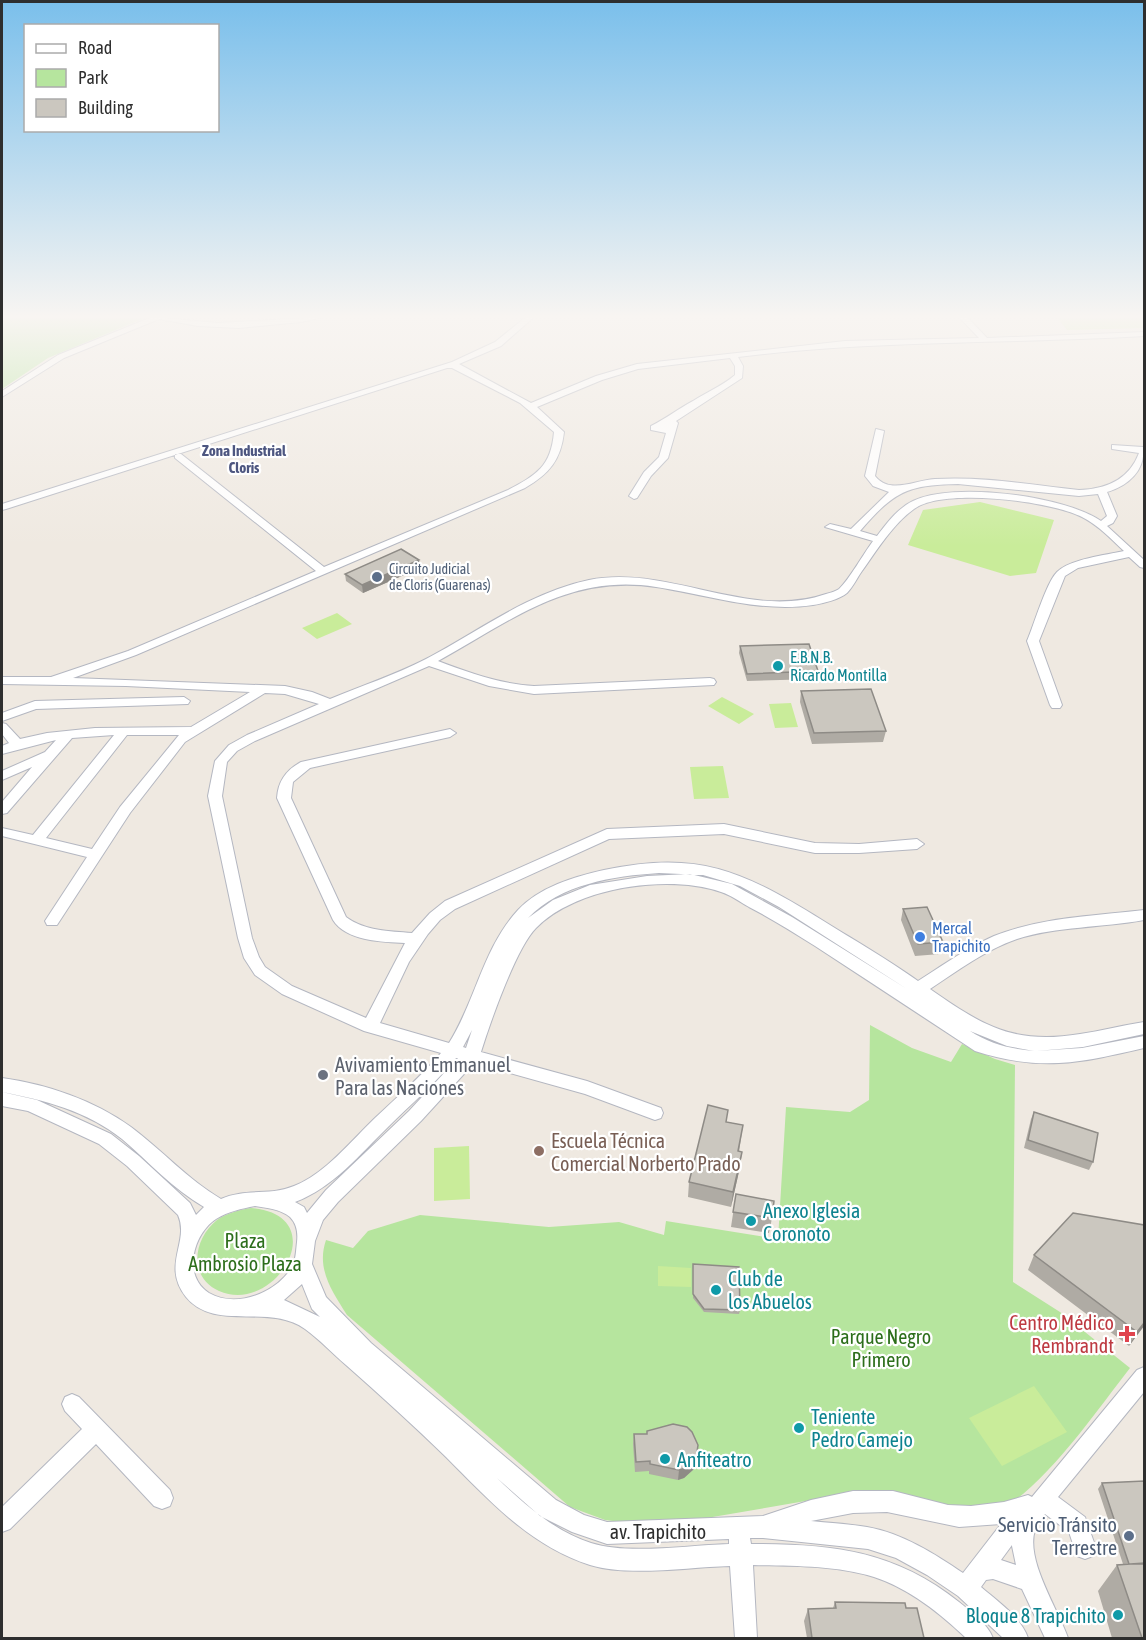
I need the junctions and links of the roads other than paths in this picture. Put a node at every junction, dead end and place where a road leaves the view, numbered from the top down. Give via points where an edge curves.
1 (358, 394) edge
2 (371, 394) edge
3 (508, 394) edge
4 (562, 394) edge
5 (712, 394) edge
6 (532, 406) junction
7 (675, 418) junction
8 (671, 431) junction
9 (879, 431) dead end
10 (1115, 447) dead end
11 (178, 456) junction
12 (897, 491) junction
13 (1102, 492) junction
14 (634, 496) dead end
15 (2, 507) edge
16 (2, 514) edge
17 (1100, 525) junction
18 (830, 527) dead end
19 (853, 532) junction
20 (881, 540) junction
21 (1131, 553) junction
22 (1144, 565) edge
23 (322, 571) junction
24 (132, 653) junction
25 (429, 662) junction
26 (2, 680) edge
27 (52, 681) junction
28 (126, 682) junction
29 (710, 682) dead end
30 (263, 689) junction
31 (184, 700) dead end
32 (330, 704) junction
33 (1056, 705) dead end
34 (2, 717) edge
35 (2, 728) edge
36 (191, 731) junction
37 (122, 732) junction
38 (450, 733) dead end
39 (68, 734) junction
40 (16, 744) junction
41 (2, 750) edge
42 (51, 753) junction
43 (2, 776) edge
44 (2, 810) edge
45 (2, 832) edge
46 (36, 841) junction
47 (917, 844) dead end
48 (96, 855) junction
49 (1144, 915) edge
50 (52, 921) dead end
51 (414, 939) junction
52 (912, 993) junction
53 (370, 1027) junction
54 (1144, 1028) edge
55 (1144, 1042) edge
56 (453, 1050) junction
57 (472, 1054) junction
58 (2, 1085) edge
59 (2, 1099) edge
60 (655, 1113) dead end
61 (272, 1199) junction
62 (220, 1207) junction
63 (308, 1237) junction
64 (189, 1239) junction
65 (303, 1265) junction
66 (246, 1308) junction
67 (1144, 1377) edge
68 (72, 1404) dead end
69 (96, 1429) junction
70 (162, 1498) dead end
71 (1035, 1503) junction
72 (2, 1521) edge
73 (763, 1527) junction
74 (739, 1530) junction
75 (1085, 1548) dead end
76 (741, 1555) junction
77 (972, 1579) junction
78 (1030, 1581) junction
79 (746, 1638) edge
80 (982, 1638) edge
81 (1017, 1638) edge
82 (1058, 1638) edge

1 - 15 street
2 - 11 street
3 - 6 street
4 - 6 street
5 - 7 street
6 - 23 street via 559,432 555,459 540,476 511,492
7 - 8 street
7 - 8 street via 654,428
8 - 14 street via 663,458 647,474
9 - 12 street via 870,476 876,484
10 - 13 street via 1140,449 1144,453 1130,476
11 - 16 street
11 - 23 street
12 - 13 street via 936,480
12 - 19 street
13 - 17 street via 1112,516
17 - 20 street via 1084,514 1038,503 959,495 918,502 902,513
17 - 21 street
18 - 19 street
19 - 20 street
20 - 25 street via 842,592 808,604 756,602 660,584 594,582 550,594
21 - 22 street
21 - 33 street via 1074,566 1061,574 1054,587 1033,641
23 - 24 street
24 - 27 street
24 - 28 street via 112,669 116,679
25 - 29 street via 482,682 534,690
25 - 32 street
26 - 27 street
27 - 28 street
28 - 30 street
30 - 32 street via 308,695
30 - 36 street
31 - 34 street via 35,705
32 - 53 street via 233,748 221,761 215,796 245,938 260,971 286,990
35 - 40 street
36 - 37 street
36 - 48 street via 132,801
37 - 39 street
37 - 46 street
38 - 51 street via 306,765 291,774 284,790 340,921 361,932
39 - 40 street
39 - 42 street
40 - 41 street
42 - 43 street
42 - 44 street
45 - 46 street
46 - 48 street
47 - 51 street via 802,847 742,830 724,829 607,834 450,905 433,916
48 - 50 street
49 - 52 street via 1012,935
51 - 53 street
52 - 54 street via 995,1036 1024,1044 1052,1045
52 - 55 street via 981,1046 1006,1055 1053,1060
52 - 56 street via 857,948 747,882 703,870 623,872 568,885 527,908 510,928
52 - 57 street via 727,888 690,879 606,886 558,904 531,924 518,942
53 - 56 street
56 - 57 street
56 - 61 street via 333,1168 308,1188
57 - 60 street
57 - 63 street via 332,1196 315,1216
58 - 62 street via 45,1094 104,1119 201,1197
59 - 64 street via 32,1105 105,1139 184,1209 190,1222
61 - 62 street via 255,1197
61 - 63 street via 297,1214
62 - 64 street via 197,1226
63 - 65 street
64 - 66 street via 183,1268 195,1294 226,1308
65 - 66 street via 282,1292
65 - 74 street, av. Trapichito via 319,1303 364,1350 548,1508 607,1533
66 - 76 street via 273,1307 311,1322 410,1408 520,1515 557,1539 599,1557
67 - 71 street
68 - 69 street
69 - 70 street
69 - 72 street
71 - 73 street via 983,1518 938,1513 889,1501 843,1502
71 - 75 street via 1077,1525
71 - 77 street
71 - 78 street via 1024,1527 1023,1546
73 - 74 street, av. Trapichito
73 - 77 street, av. Trapichito via 868,1538
74 - 76 street
76 - 79 street
76 - 80 street via 819,1557 876,1566 935,1597
77 - 78 street, av. Trapichito via 993,1568
77 - 81 street, av. Trapichito
78 - 82 street

